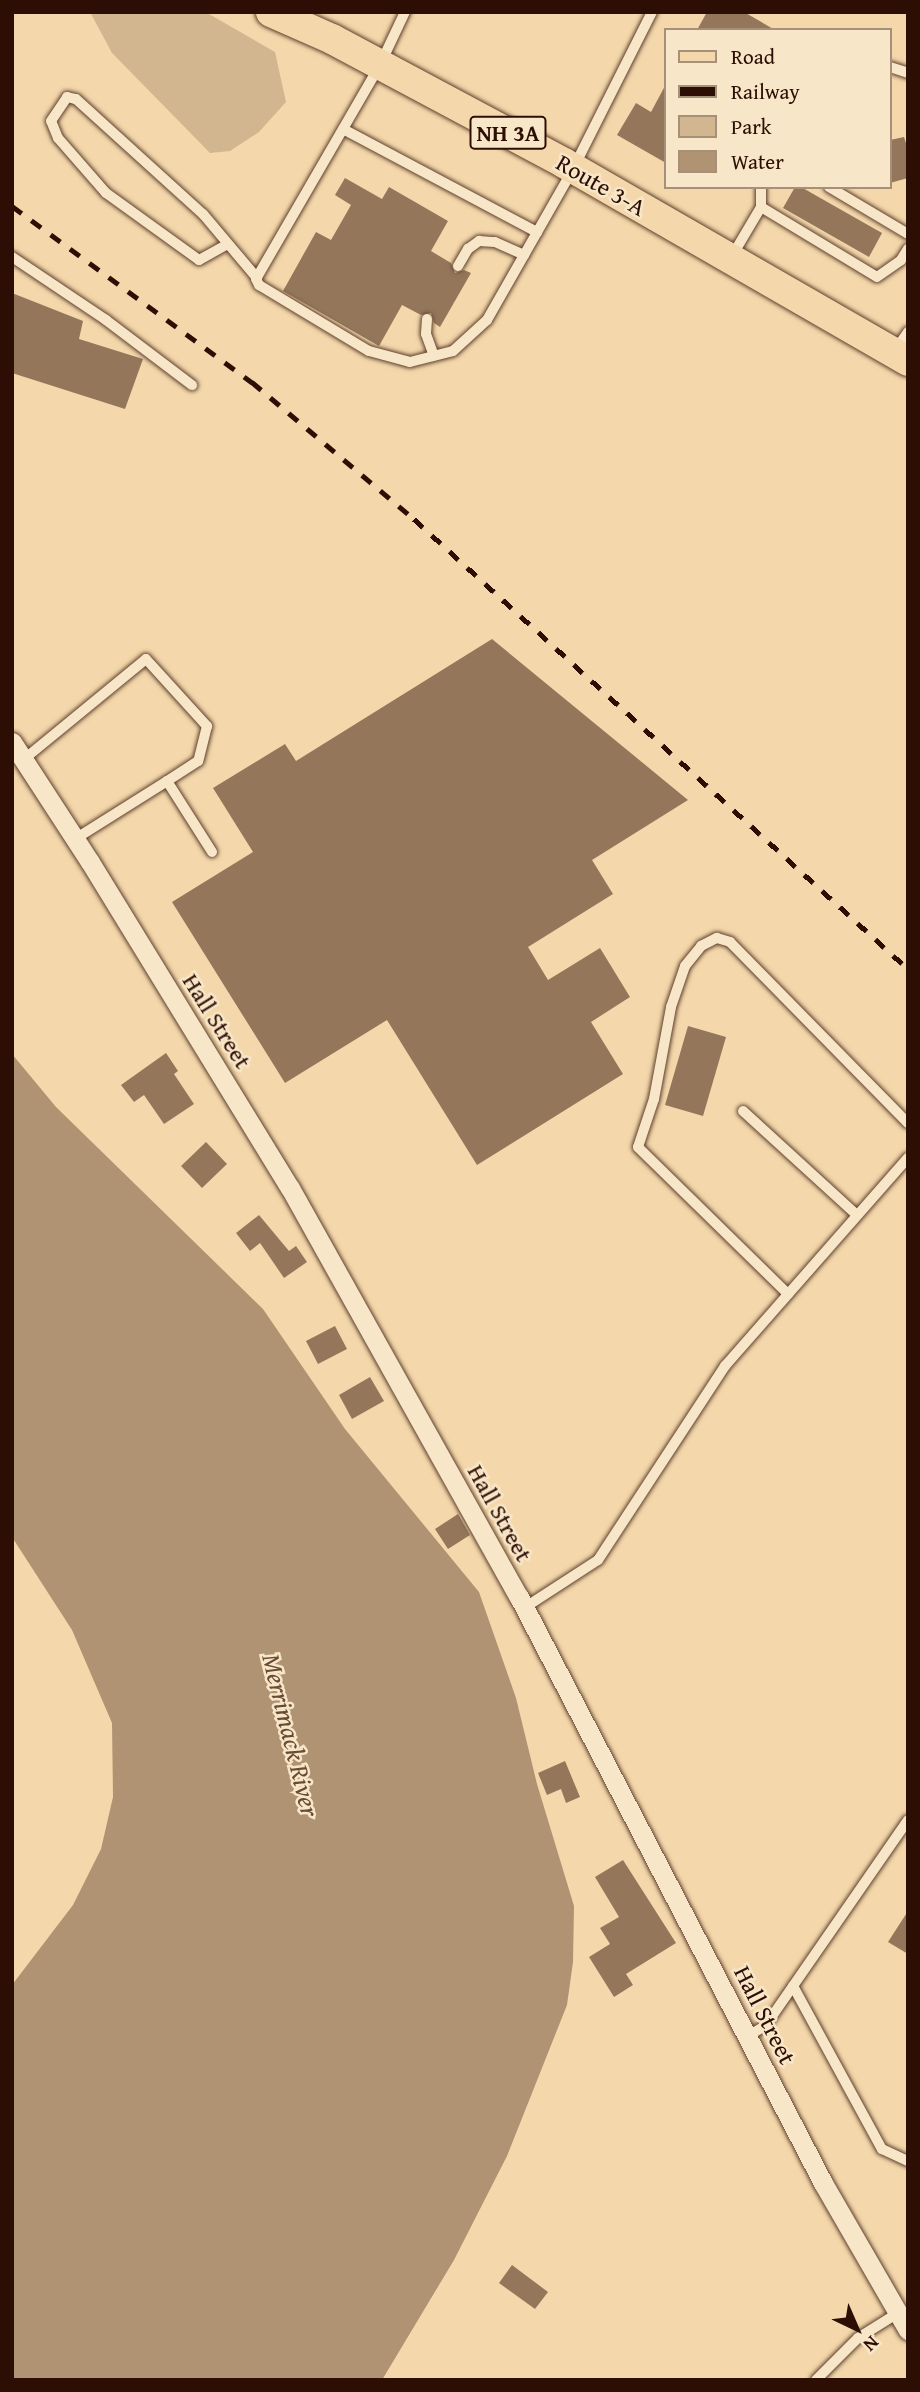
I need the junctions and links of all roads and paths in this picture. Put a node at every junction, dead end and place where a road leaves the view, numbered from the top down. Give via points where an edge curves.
1 (271, 12) edge
2 (405, 12) edge
3 (652, 12) edge
4 (380, 65) junction
5 (343, 129) junction
6 (573, 169) junction
7 (761, 189) edge
8 (832, 189) edge
9 (761, 206) junction
10 (537, 232) junction
11 (908, 234) edge
12 (226, 245) junction
13 (908, 249) edge
14 (524, 256) junction
15 (12, 257) edge
16 (730, 260) junction
17 (458, 266) dead end
18 (257, 278) junction
19 (427, 319) dead end
20 (899, 349) edge
21 (434, 356) junction
22 (192, 385) dead end
23 (12, 742) edge
24 (23, 760) junction
25 (167, 782) junction
26 (75, 839) junction
27 (212, 852) dead end
28 (743, 1111) dead end
29 (908, 1123) edge
30 (908, 1158) edge
31 (857, 1215) junction
32 (788, 1294) junction
33 (524, 1608) junction
34 (908, 1821) edge
35 (793, 1986) junction
36 (748, 2036) junction
37 (908, 2161) edge
38 (903, 2321) edge
39 (816, 2380) edge

1 - 4 main road, Route 3-A / NH 3A
2 - 4 lane
3 - 6 lane
4 - 5 lane
4 - 6 main road, Route 3-A / NH 3A
5 - 10 lane
5 - 18 lane
6 - 10 lane
6 - 16 main road, Route 3-A / NH 3A
7 - 9 lane
8 - 11 lane
9 - 13 lane via 877,277
9 - 16 lane
10 - 14 lane
12 - 12 lane via 203,214 76,99 67,97 51,121 58,138 106,193 199,260
12 - 18 lane
14 - 17 lane via 495,242 479,241
14 - 21 lane via 487,320 453,351
15 - 22 lane
16 - 20 main road, Route 3-A / NH 3A
18 - 21 lane via 259,285 369,351 410,362
19 - 21 lane via 426,334
23 - 24 street, Hall Street
24 - 25 lane via 146,659 207,726 198,761
24 - 26 street, Hall Street
25 - 26 lane
25 - 27 lane
26 - 33 street, Hall Street via 290,1188
28 - 31 lane
29 - 32 lane via 730,942 717,938 701,946 685,966 638,1147
30 - 31 lane
31 - 32 lane
32 - 33 lane via 725,1366 598,1560
33 - 36 street, Hall Street
34 - 35 lane
35 - 36 lane via 766,2025
35 - 37 lane via 882,2149
36 - 38 street, Hall Street via 823,2183
38 - 39 lane via 858,2338

